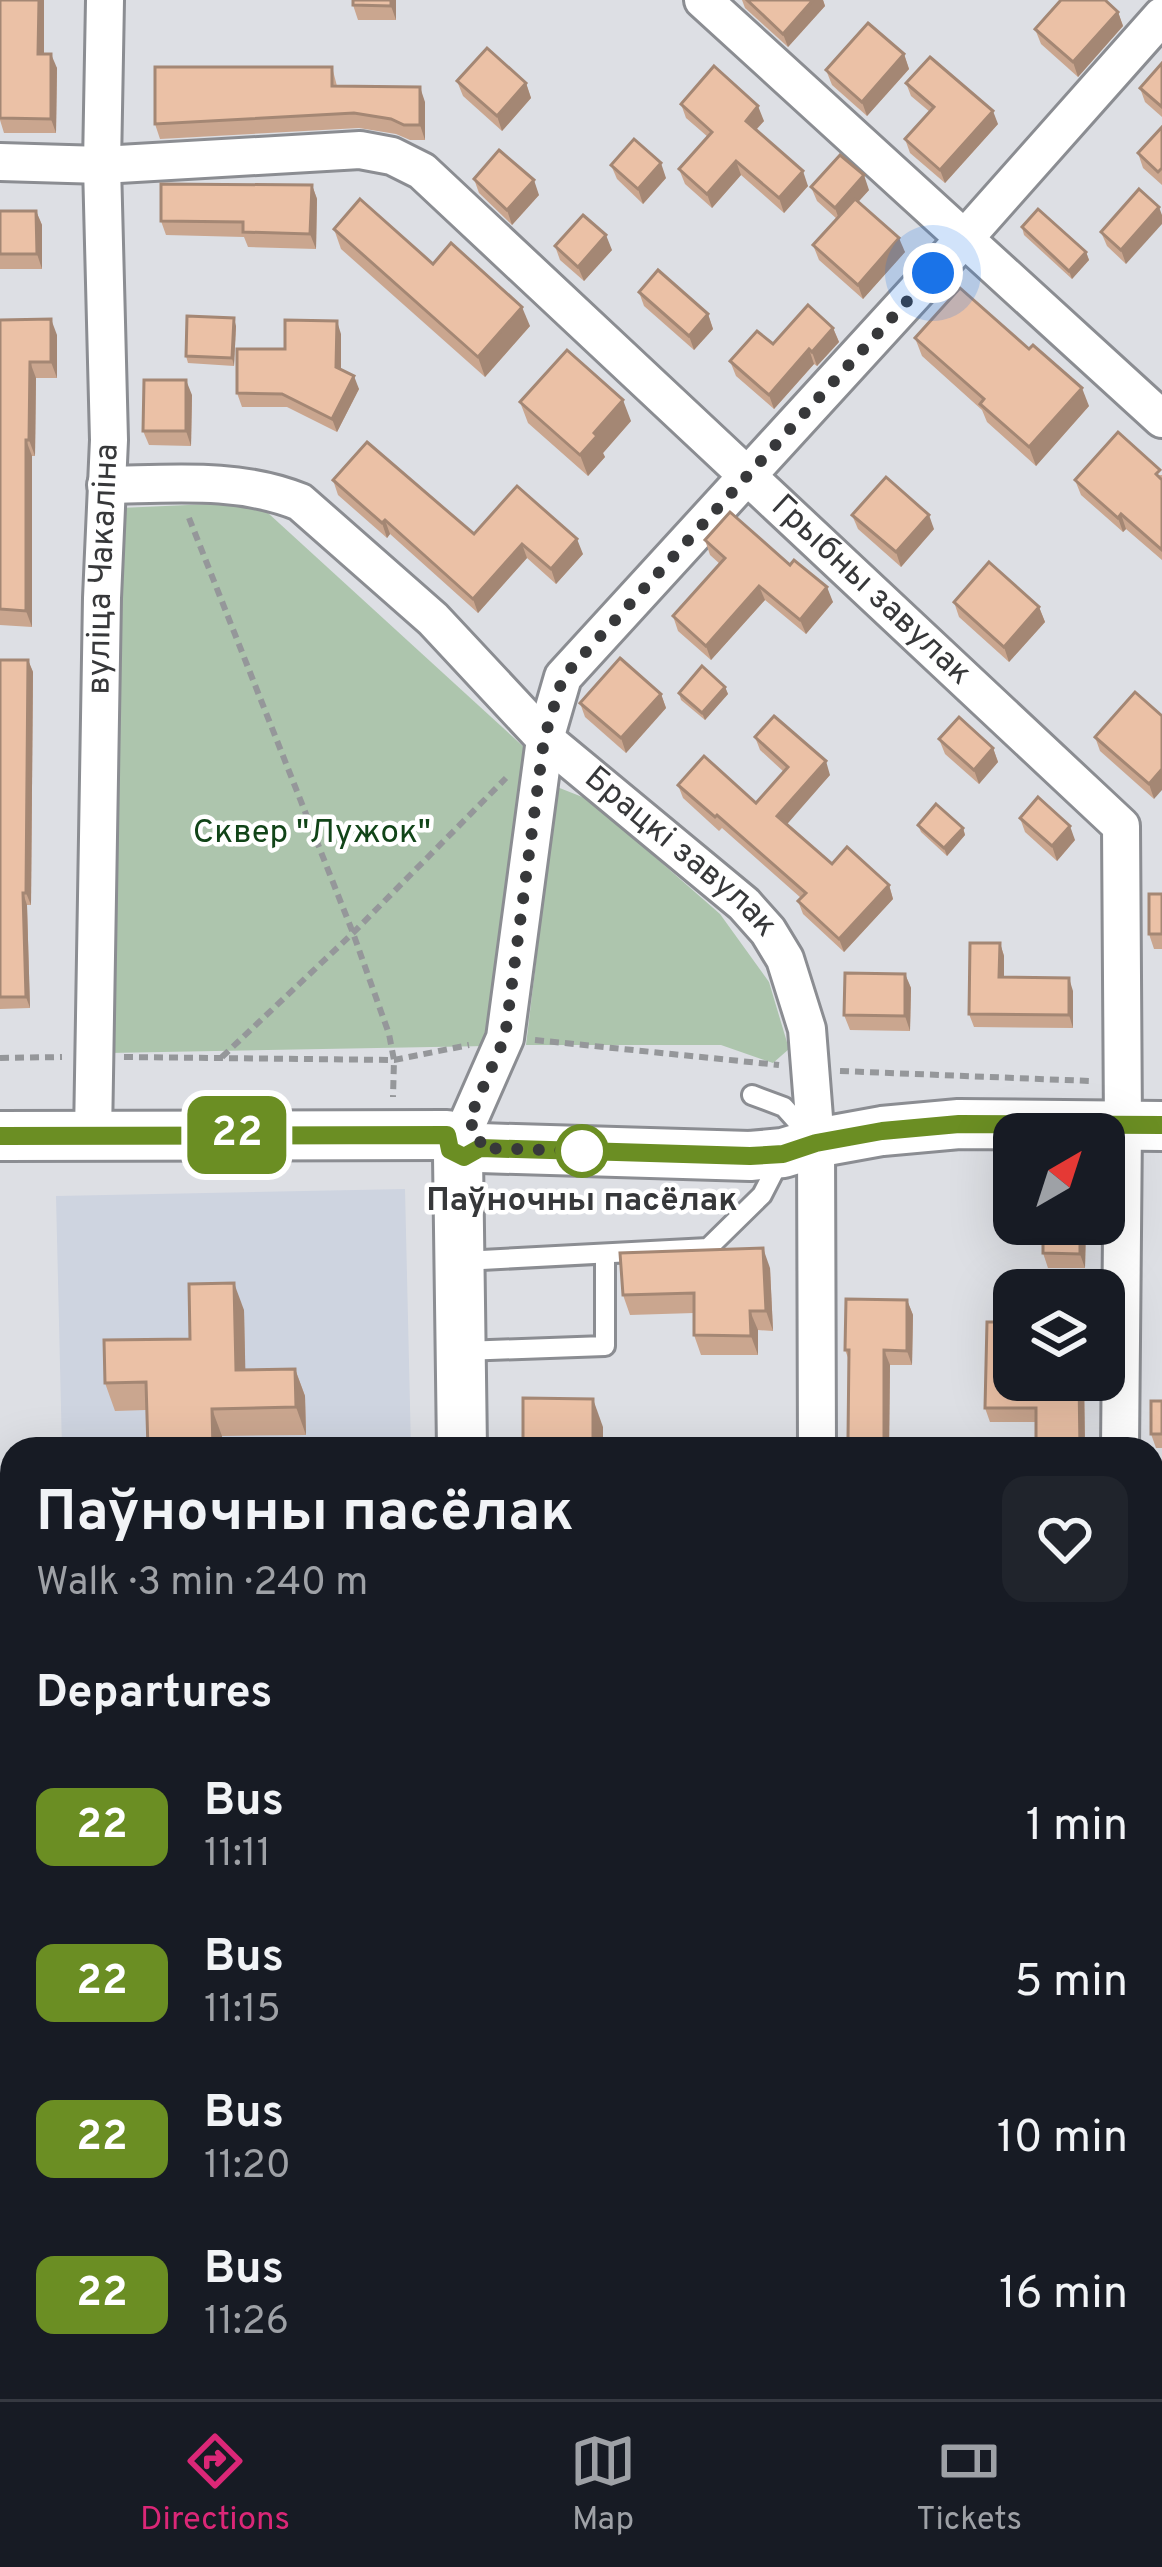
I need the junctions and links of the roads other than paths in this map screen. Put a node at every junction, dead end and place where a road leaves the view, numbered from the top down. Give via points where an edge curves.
1 (105, 0) edge
2 (703, 0) edge
3 (1162, 16) edge
4 (0, 162) edge
5 (101, 165) junction
6 (964, 239) junction
7 (1162, 419) edge
8 (747, 476) junction
9 (106, 485) junction
10 (544, 739) junction
11 (752, 1095) dead end
12 (1136, 1111) edge
13 (0, 1136) edge
14 (93, 1136) junction
15 (463, 1140) junction
16 (800, 1148) junction
17 (604, 1254) junction
18 (459, 1262) junction
19 (460, 1352) junction
20 (463, 1437) edge
21 (816, 1437) edge
22 (1121, 1437) edge

1 - 5 street, вуліца Чакаліна
2 - 6 street
3 - 6 street
4 - 5 street, Грыбны завулак
5 - 8 street, Грыбны завулак via 359,150 392,156 422,172
5 - 9 street, вуліца Чакаліна
6 - 7 street
6 - 8 street
8 - 10 street via 563,677
8 - 12 street, Грыбны завулак via 1121,826
9 - 10 street, Брацкі завулак via 249,486 300,502 434,619
9 - 14 street, вуліца Чакаліна
10 - 15 street via 505,1037
10 - 16 street, Брацкі завулак via 744,904 785,959 807,1029
11 - 16 lane via 784,1106
12 - 16 street via 882,1131
12 - 22 street, Грыбны завулак
13 - 14 street
14 - 15 street
15 - 16 street via 750,1156
15 - 18 street
16 - 17 lane via 708,1248
16 - 21 street, Брацкі завулак
17 - 18 lane
17 - 19 lane via 605,1346
18 - 19 street
19 - 20 street

